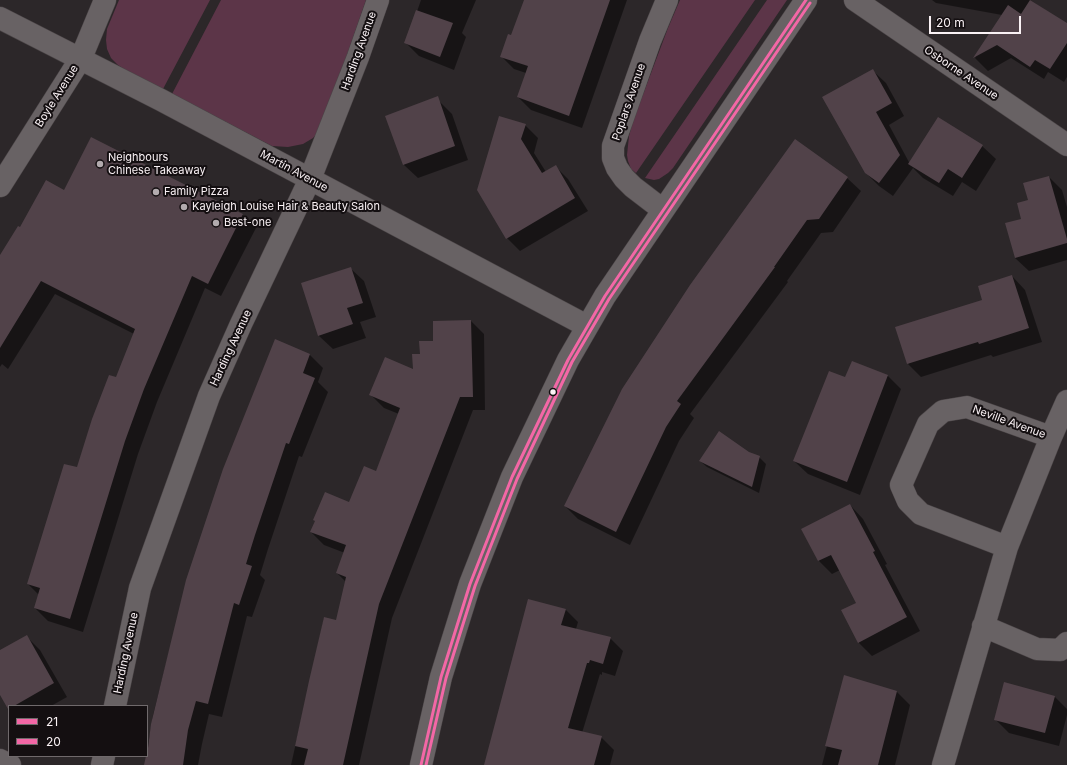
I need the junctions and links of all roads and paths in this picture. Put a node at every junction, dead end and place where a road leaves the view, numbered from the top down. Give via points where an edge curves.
1 (106, 0) edge
2 (378, 0) edge
3 (667, 0) edge
4 (806, 0) edge
5 (855, 0) edge
6 (0, 18) edge
7 (81, 58) junction
8 (1067, 145) edge
9 (310, 179) junction
10 (0, 186) edge
11 (663, 210) junction
12 (588, 326) junction
13 (1067, 401) edge
14 (1051, 437) junction
15 (1007, 547) junction
16 (983, 626) junction
17 (1067, 643) edge
18 (115, 705) edge
19 (0, 760) edge
20 (10, 765) edge
21 (421, 765) edge
22 (943, 765) edge

1 - 7 street, Boyle Avenue
2 - 9 street, Harding Avenue
3 - 11 street, Poplars Avenue via 613,146 613,158 624,178
4 - 11 street
5 - 8 street, Osborne Avenue
6 - 7 street, Martin Avenue
7 - 9 street, Martin Avenue
7 - 10 street, Boyle Avenue
9 - 12 street, Martin Avenue
9 - 18 street, Harding Avenue via 209,396 140,588
11 - 12 street via 605,296
12 - 21 street via 568,360 512,478 470,584 441,678
13 - 14 street, Neville Avenue
14 - 15 street, Neville Avenue
14 - 15 street, Neville Avenue via 967,407 943,411 928,424 901,484 908,501 921,514
15 - 16 street, Neville Avenue
16 - 17 street via 1037,649 1060,650
16 - 22 street, Neville Avenue
19 - 20 street

